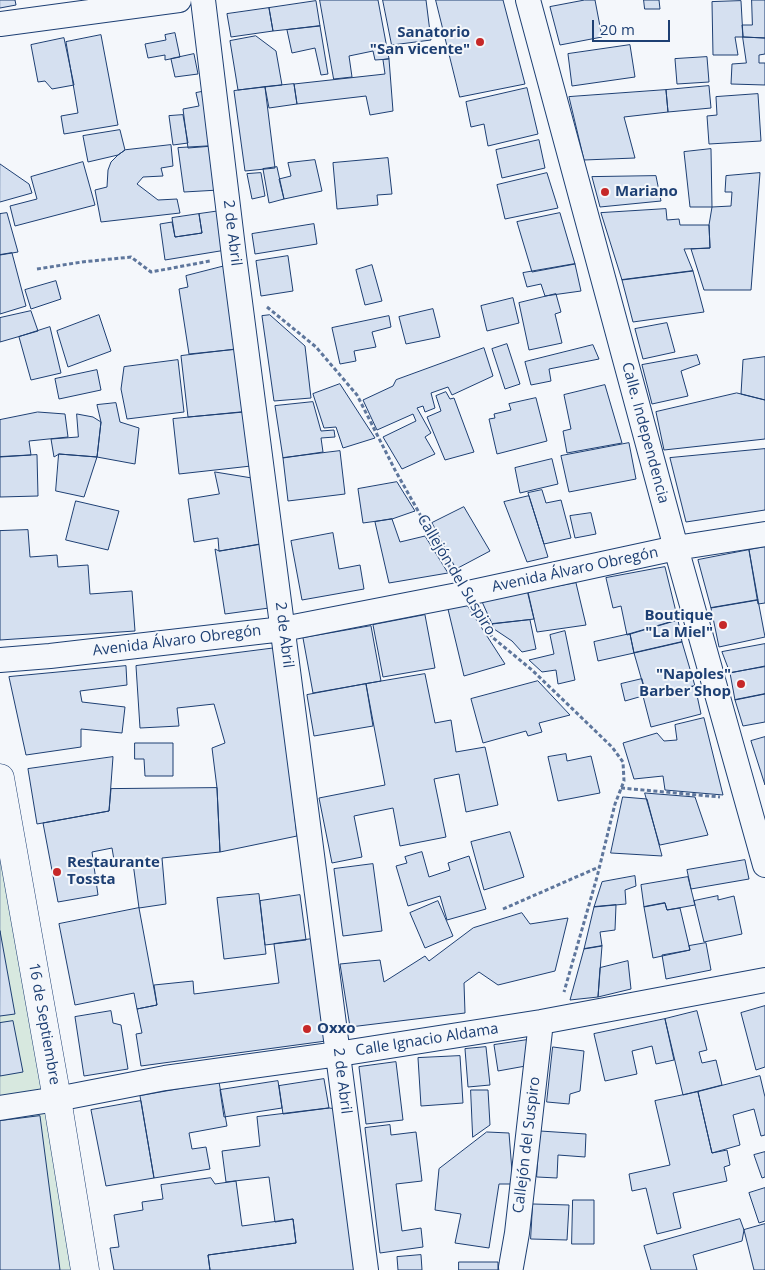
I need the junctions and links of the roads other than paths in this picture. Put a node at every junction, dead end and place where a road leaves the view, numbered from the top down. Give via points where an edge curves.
1 (179, 0) edge
2 (204, 0) edge
3 (528, 0) edge
4 (0, 24) edge
5 (765, 534) edge
6 (676, 548) junction
7 (283, 629) junction
8 (0, 660) edge
9 (0, 778) edge
10 (765, 865) edge
11 (765, 980) edge
12 (550, 1021) junction
13 (338, 1054) junction
14 (57, 1099) junction
15 (0, 1108) edge
16 (511, 1267) dead end
17 (86, 1270) edge
18 (366, 1270) edge

1 - 4 street
2 - 7 street, 2 de Abril
3 - 6 street, Calle. Independencia
5 - 6 street, Avenida Álvaro Obregón
6 - 7 street, Avenida Álvaro Obregón
6 - 10 street, Calle. Independencia
7 - 8 street, Avenida Álvaro Obregón
7 - 13 street, 2 de Abril
9 - 14 street, 16 de Septiembre
11 - 12 street, Calle Ignacio Aldama
12 - 13 street, Calle Ignacio Aldama
12 - 16 street, Callejón del Suspiro
13 - 14 street, Calle Ignacio Aldama via 164,1078
13 - 18 street, 2 de Abril
14 - 15 street, Calle Ignacio Aldama
14 - 17 street, 16 de Septiembre

